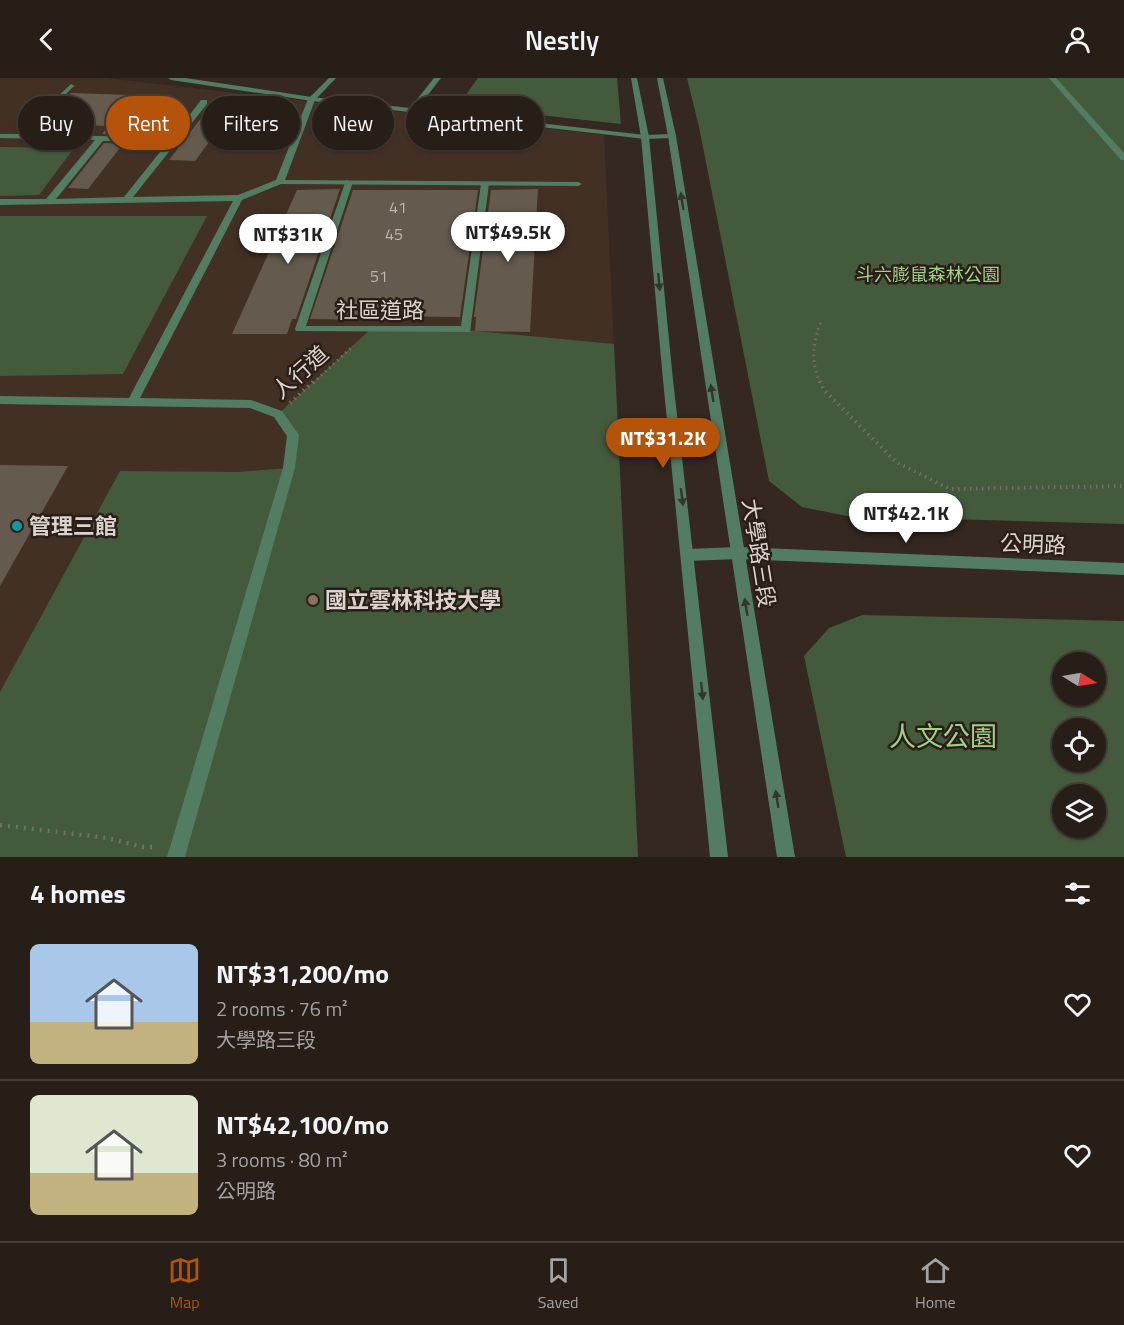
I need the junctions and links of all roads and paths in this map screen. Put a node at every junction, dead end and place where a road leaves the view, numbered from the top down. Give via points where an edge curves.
1 (171, 78) edge
2 (333, 78) edge
3 (438, 78) edge
4 (634, 78) edge
5 (660, 78) edge
6 (1052, 78) edge
7 (71, 86) dead end
8 (61, 96) edge
9 (315, 96) edge
10 (423, 96) edge
11 (312, 99) joint
12 (202, 105) edge
13 (190, 120) edge
14 (544, 125) edge
15 (0, 136) edge
16 (18, 136) edge
17 (672, 136) junction
18 (645, 137) junction
19 (94, 139) edge
20 (100, 139) junction
21 (106, 139) edge
22 (166, 150) edge
23 (1124, 158) edge
24 (280, 182) junction
25 (349, 182) junction
26 (485, 184) junction
27 (578, 184) dead end
28 (238, 198) junction
29 (127, 200) junction
30 (49, 201) junction
31 (0, 202) edge
32 (822, 319) dead end
33 (371, 329) junction
34 (0, 400) edge
35 (133, 401) junction
36 (278, 414) junction
37 (1124, 486) edge
38 (738, 553) junction
39 (688, 555) junction
40 (1124, 569) edge
41 (0, 825) edge
42 (178, 852) edge
43 (719, 857) edge
44 (786, 857) edge

1 - 11 street
2 - 9 street
3 - 10 street
4 - 18 street
5 - 17 street, 大學路三段
6 - 23 street
7 - 8 street
11 - 24 street
12 - 13 street
14 - 18 street
15 - 16 street
17 - 18 street
38 -> 17 street, 大學路三段
18 -> 39 street
19 - 20 street
20 - 21 street
20 - 30 street
22 - 29 street
24 - 25 street
24 - 28 street
25 - 26 street
25 - 33 street, 社區道路 via 300,329
26 - 27 street
26 - 33 street, 社區道路 via 466,330
28 - 29 street
28 - 35 street
29 - 30 street
30 - 31 street
32 - 37 path via 814,339 813,367 824,390 896,462 950,489
33 - 36 path, 人行道
34 - 35 street
35 - 36 street via 251,404
36 - 42 street via 293,435 289,468
38 - 39 street, 公明路
38 - 40 street, 公明路
44 -> 38 street, 大學路三段
39 -> 43 street
41 - 42 path via 107,838

